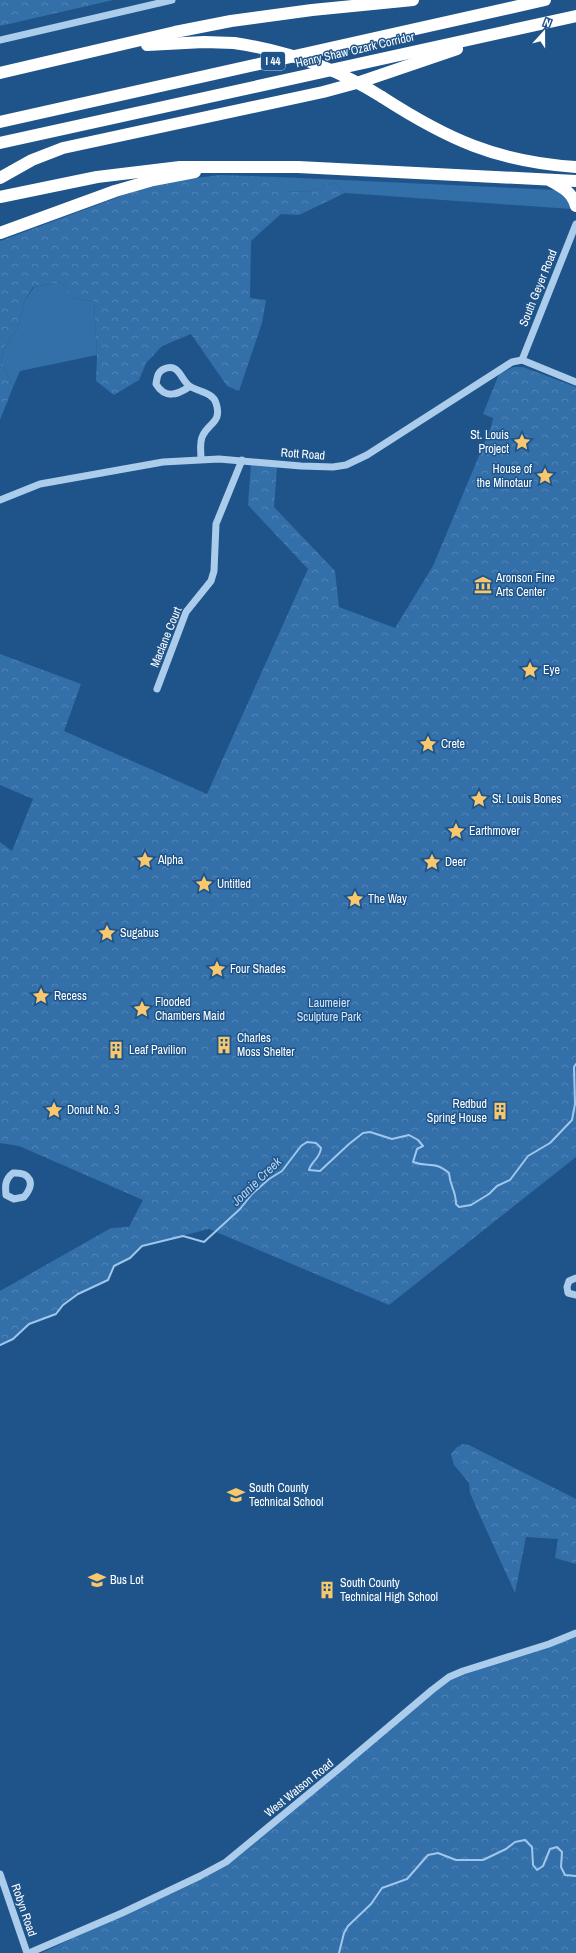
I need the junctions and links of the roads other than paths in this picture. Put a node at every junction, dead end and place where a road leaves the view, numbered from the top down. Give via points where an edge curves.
1 (172, 0) edge
2 (412, 0) edge
3 (545, 0) edge
4 (576, 16) edge
5 (501, 33) junction
6 (0, 40) edge
7 (120, 46) junction
8 (0, 72) edge
9 (0, 122) edge
10 (0, 144) edge
11 (573, 166) edge
12 (214, 167) junction
13 (0, 178) edge
14 (548, 180) junction
15 (576, 181) edge
16 (1, 196) edge
17 (576, 206) edge
18 (576, 224) edge
19 (0, 233) edge
20 (522, 360) junction
21 (576, 382) edge
22 (189, 387) junction
23 (201, 459) junction
24 (242, 460) junction
25 (0, 500) edge
26 (157, 689) dead end
27 (576, 1278) edge
28 (576, 1295) edge
29 (576, 1633) edge
30 (0, 1874) edge
31 (28, 1953) edge

1 - 6 street
2 - 7 highway via 258,17 175,32
3 - 9 highway, Henry Shaw Ozark Corridor / I 44
4 - 5 highway, Henry Shaw Ozark Corridor / I 44
5 - 10 highway, Henry Shaw Ozark Corridor / I 44
5 - 13 highway via 360,82 63,148 32,160
7 - 8 highway
7 - 11 highway, bridge via 234,43 283,52 340,73 428,126 478,149 531,163
12 - 14 highway via 298,167
12 - 16 highway via 180,167 123,173
12 - 19 highway via 115,191
14 - 15 highway
14 - 17 highway via 568,192
18 - 20 street, South Geyer Road
20 - 21 street
20 - 24 street, Rott Road via 507,364 354,462 333,467 317,467
22 - 22 street via 180,372 170,368 159,372 156,377 156,384 164,394 178,393
22 - 23 street via 209,394 216,401 218,413 215,422 203,434
23 - 24 street, Rott Road
23 - 25 street, Rott Road via 163,462 64,478 40,484
24 - 26 street, Maclane Court via 216,524 214,570 211,581 186,612
27 - 28 street via 569,1281 567,1287 568,1293
29 - 31 street, West Watson Road via 449,1677 226,1862 122,1913
30 - 31 street, Robyn Road

